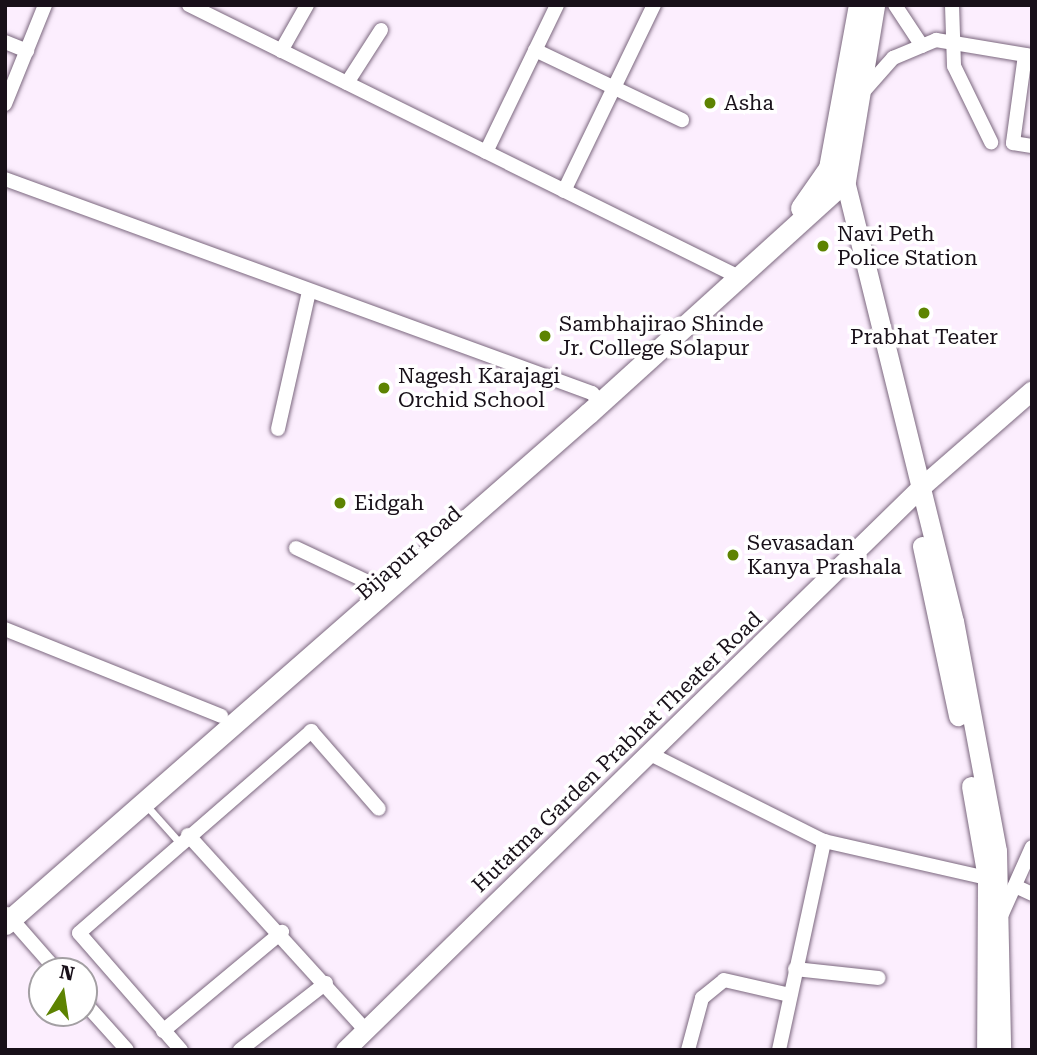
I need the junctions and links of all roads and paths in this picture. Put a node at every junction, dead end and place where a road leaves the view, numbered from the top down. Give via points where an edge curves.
1 (46, 5) edge
2 (189, 5) edge
3 (307, 5) edge
4 (557, 5) edge
5 (654, 5) edge
6 (859, 5) edge
7 (874, 5) edge
8 (895, 5) edge
9 (952, 5) edge
10 (381, 30) dead end
11 (951, 39) junction
12 (5, 42) edge
13 (922, 46) junction
14 (535, 50) junction
15 (27, 51) junction
16 (281, 51) junction
17 (1028, 56) edge
18 (347, 83) junction
19 (614, 88) junction
20 (858, 99) junction
21 (5, 104) edge
22 (682, 120) dead end
23 (990, 142) dead end
24 (1032, 146) edge
25 (486, 152) junction
26 (5, 178) edge
27 (836, 180) junction
28 (564, 191) junction
29 (734, 275) junction
30 (309, 291) junction
31 (1032, 390) edge
32 (597, 398) junction
33 (278, 429) dead end
34 (916, 492) junction
35 (296, 548) dead end
36 (372, 584) junction
37 (5, 629) edge
38 (221, 716) junction
39 (650, 754) junction
40 (142, 801) junction
41 (379, 809) dead end
42 (183, 839) junction
43 (824, 841) junction
44 (1032, 847) edge
45 (987, 878) junction
46 (1015, 886) junction
47 (1032, 894) edge
48 (1002, 914) junction
49 (7, 916) edge
50 (282, 932) junction
51 (44, 957) edge
52 (795, 969) junction
53 (879, 978) dead end
54 (326, 983) junction
55 (790, 995) junction
56 (98, 1018) edge
57 (363, 1027) junction
58 (163, 1031) junction
59 (127, 1050) edge
60 (181, 1050) edge
61 (240, 1050) edge
62 (345, 1050) edge
63 (688, 1050) edge
64 (779, 1050) edge
65 (986, 1050) edge
66 (1001, 1050) edge

1 - 15 street
2 - 16 street
3 - 16 street
4 - 14 street
5 - 19 street
6 - 27 main road
7 - 20 main road
8 - 13 street
9 - 11 street
10 - 18 street
11 - 13 street
11 - 17 street
11 - 23 street via 954,66
12 - 15 street
13 - 20 street via 877,70
14 - 19 street
14 - 25 street
15 - 21 street
16 - 18 street
17 - 24 street via 1013,143
18 - 25 street
19 - 22 street
19 - 28 street
20 - 27 main road
25 - 28 street
26 - 30 street
27 - 29 main road
27 - 29 main road, Bijapur Road via 811,197
27 - 34 main road
28 - 29 street
29 - 32 main road, Bijapur Road
30 - 32 street
30 - 33 street
31 - 34 main road, Hutatma Garden Prabhat Theater Road
32 - 36 main road, Bijapur Road
32 - 40 main road
34 - 39 main road, Hutatma Garden Prabhat Theater Road
34 - 45 main road
34 - 48 main road via 956,635 997,851
35 - 36 street
36 - 38 main road, Bijapur Road
37 - 38 street
38 - 49 main road, Bijapur Road
39 - 43 street
39 - 57 main road, Hutatma Garden Prabhat Theater Road
40 - 42 lane
40 - 49 main road
41 - 42 street via 311,731
42 - 50 street
42 - 58 street via 79,933
43 - 45 street
43 - 52 street
44 - 46 street
45 - 65 main road
46 - 47 street
46 - 48 street
48 - 66 main road
49 - 51 street
50 - 54 street
50 - 58 street
52 - 53 street
52 - 55 street
54 - 57 street
54 - 61 street
55 - 63 street via 723,980 702,998
55 - 64 street
56 - 59 street
57 - 62 main road, Hutatma Garden Prabhat Theater Road
58 - 60 street

